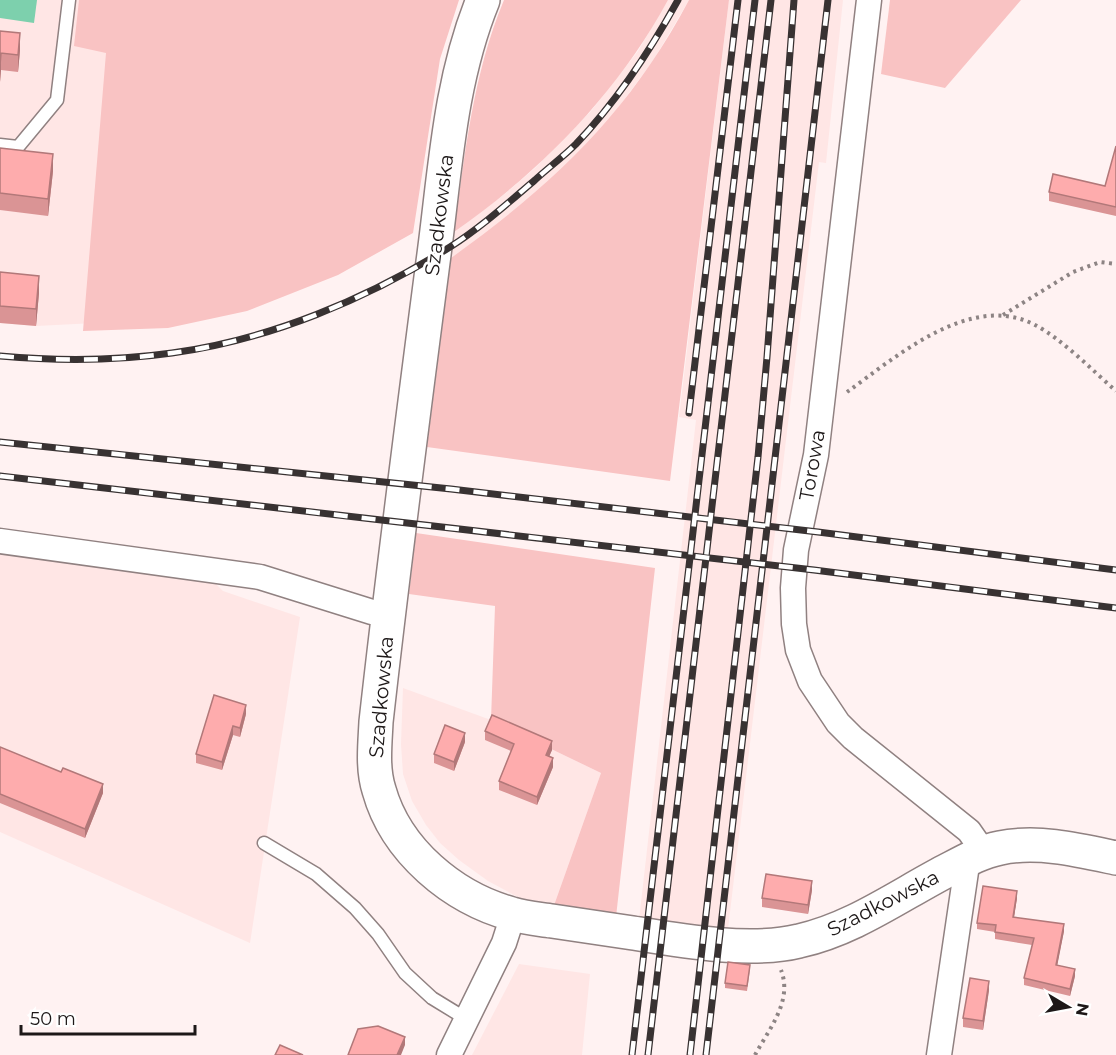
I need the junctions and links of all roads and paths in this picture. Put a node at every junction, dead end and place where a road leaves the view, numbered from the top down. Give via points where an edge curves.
1 (69, 0) edge
2 (483, 0) edge
3 (869, 0) edge
4 (0, 145) edge
5 (1116, 264) edge
6 (1003, 315) junction
7 (1116, 391) edge
8 (822, 403) junction
9 (0, 541) edge
10 (388, 614) junction
11 (264, 843) dead end
12 (976, 856) junction
13 (1116, 858) edge
14 (513, 915) junction
15 (773, 946) junction
16 (468, 1020) junction
17 (448, 1055) edge
18 (755, 1055) edge
19 (939, 1055) edge

1 - 4 lane via 57,100 18,147
2 - 10 street, Szadkowska via 462,61 448,140
3 - 8 street, Torowa
5 - 6 path via 1100,262 1073,272
6 - 7 path via 1034,324
6 - 8 path via 974,317 950,326 909,347 843,394
8 - 12 street, Torowa via 816,455 795,550 798,650 810,681 838,723 969,831
9 - 10 street via 260,577
10 - 14 street, Szadkowska via 374,759 378,789 390,819 416,855 445,881 479,903
11 - 16 lane via 316,874 355,908 405,973 432,998
12 - 13 street, Szadkowska via 1019,846 1073,848
12 - 15 street, Szadkowska via 849,925 799,942
12 - 19 street
14 - 15 street, Szadkowska via 719,944
14 - 16 street
15 - 18 path via 783,975 783,1001
16 - 17 street

